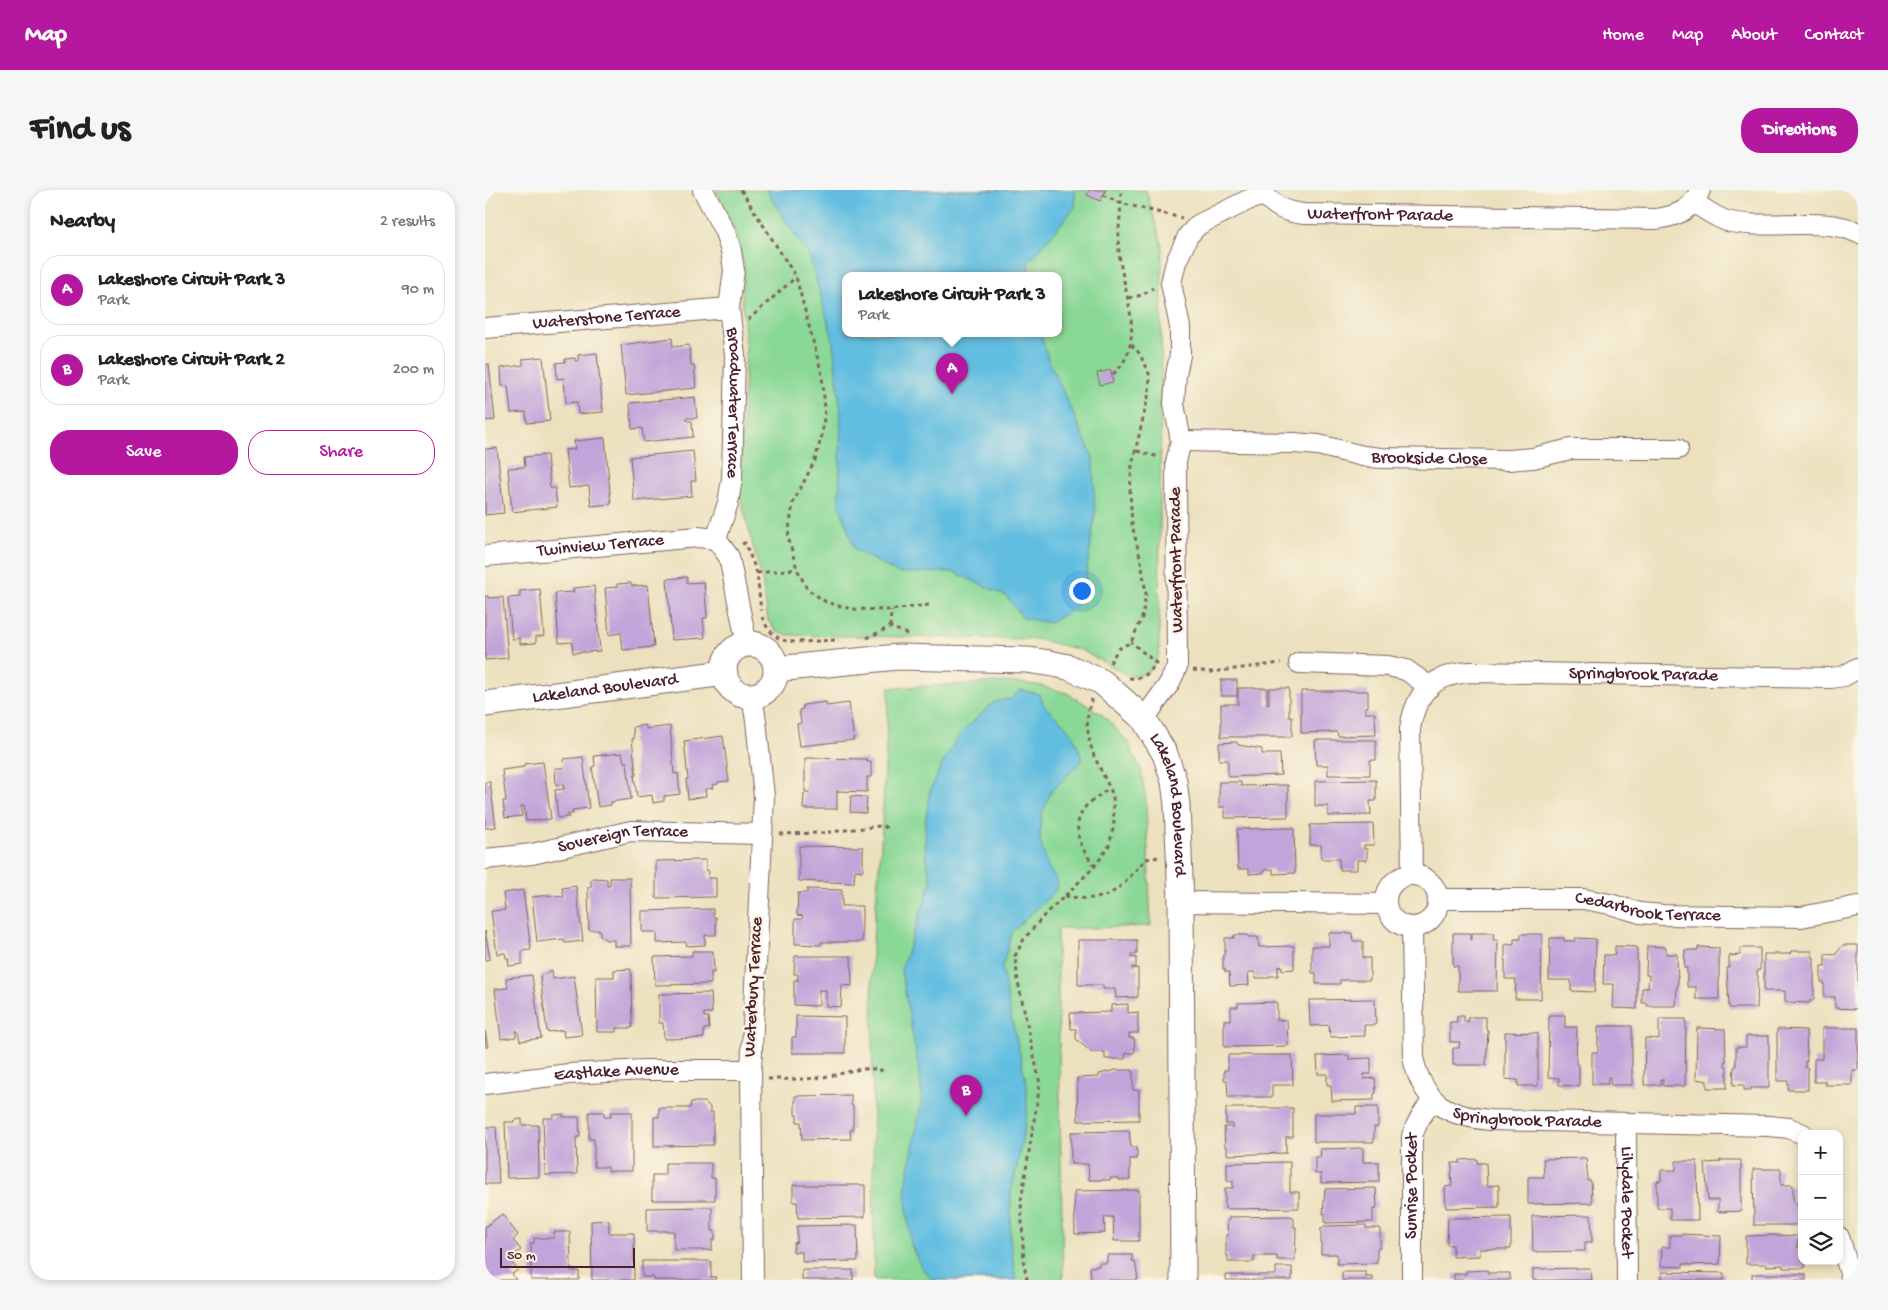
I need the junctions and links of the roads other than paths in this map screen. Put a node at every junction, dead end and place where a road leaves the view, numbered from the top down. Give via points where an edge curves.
1 (703, 190) edge
2 (1264, 192) edge
3 (1697, 196) edge
4 (1858, 233) edge
5 (729, 308) junction
6 (485, 328) edge
7 (1181, 441) junction
8 (1678, 449) dead end
9 (721, 545) junction
10 (485, 556) edge
11 (747, 645) junction
12 (1299, 663) road end
13 (1858, 668) edge
14 (776, 669) junction
15 (725, 673) junction
16 (1430, 687) junction
17 (752, 696) junction
18 (485, 704) edge
19 (1144, 719) junction
20 (761, 834) junction
21 (485, 859) edge
22 (1412, 875) junction
23 (1438, 899) junction
24 (1181, 902) junction
25 (1386, 904) junction
26 (1858, 906) edge
27 (1412, 927) junction
28 (750, 1075) junction
29 (485, 1084) edge
30 (1434, 1100) junction
31 (1626, 1124) junction
32 (1798, 1132) edge
33 (1843, 1250) edge
34 (753, 1280) edge
35 (1183, 1280) edge
36 (1412, 1280) edge
37 (1627, 1280) edge
38 (1852, 1280) edge

1 - 5 street, Broadwater Terrace via 731,251 734,270
2 - 3 street, Waterfront Parade via 1273,204 1290,213 1657,219 1683,212
2 - 7 street, Waterfront Parade via 1198,225 1188,236 1175,262 1171,283 1180,327 1181,355 1176,375 1175,404
3 - 4 street, Waterfront Parade via 1725,221 1842,226
5 - 6 street, Waterstone Terrace
5 - 9 street, Broadwater Terrace via 735,355 732,478
7 - 8 street, Brookside Close via 1295,443 1372,457 1509,460 1533,458 1571,448
7 - 19 street, Waterfront Parade via 1176,462 1177,668
9 - 10 street, Twinview Terrace via 699,537
9 - 11 street via 729,557
11 - 14 street via 755,645 770,653
11 - 15 street via 739,647 727,658
12 - 16 street via 1388,666 1406,670
13 - 16 street, Springbrook Parade via 1844,676 1831,678 1470,672 1454,674
14 - 17 street via 767,690
14 - 19 street, Lakeland Boulevard via 898,657 1027,660 1113,675
15 - 17 street via 731,687
15 - 18 street, Lakeland Boulevard
16 - 22 street, Springbrook Parade via 1419,698 1410,729
17 - 20 street, Waterbury Terrace via 764,796
19 - 24 street, Lakeland Boulevard via 1165,754 1174,781
20 - 21 street, Sovereign Terrace via 631,831 532,854
20 - 28 street, Waterbury Terrace
22 - 23 street via 1427,879
22 - 25 street via 1396,880 1386,895
23 - 26 street, Cedarbrook Terrace via 1583,899 1640,913 1663,915 1801,917
23 - 27 street via 1434,915
24 - 25 street
24 - 35 street, Lakeland Boulevard
25 - 27 street via 1392,918
27 - 30 street, Springbrook Parade via 1414,1062 1424,1088
28 - 29 street, Eastlake Avenue via 645,1070 569,1074
28 - 34 street, Waterbury Terrace
30 - 31 street, Springbrook Parade via 1452,1113 1467,1118
30 - 36 street, Sunrise Pocket via 1423,1112 1412,1136
31 - 32 street, Springbrook Parade via 1769,1126
31 - 37 street, Lilydale Pocket
33 - 38 street

